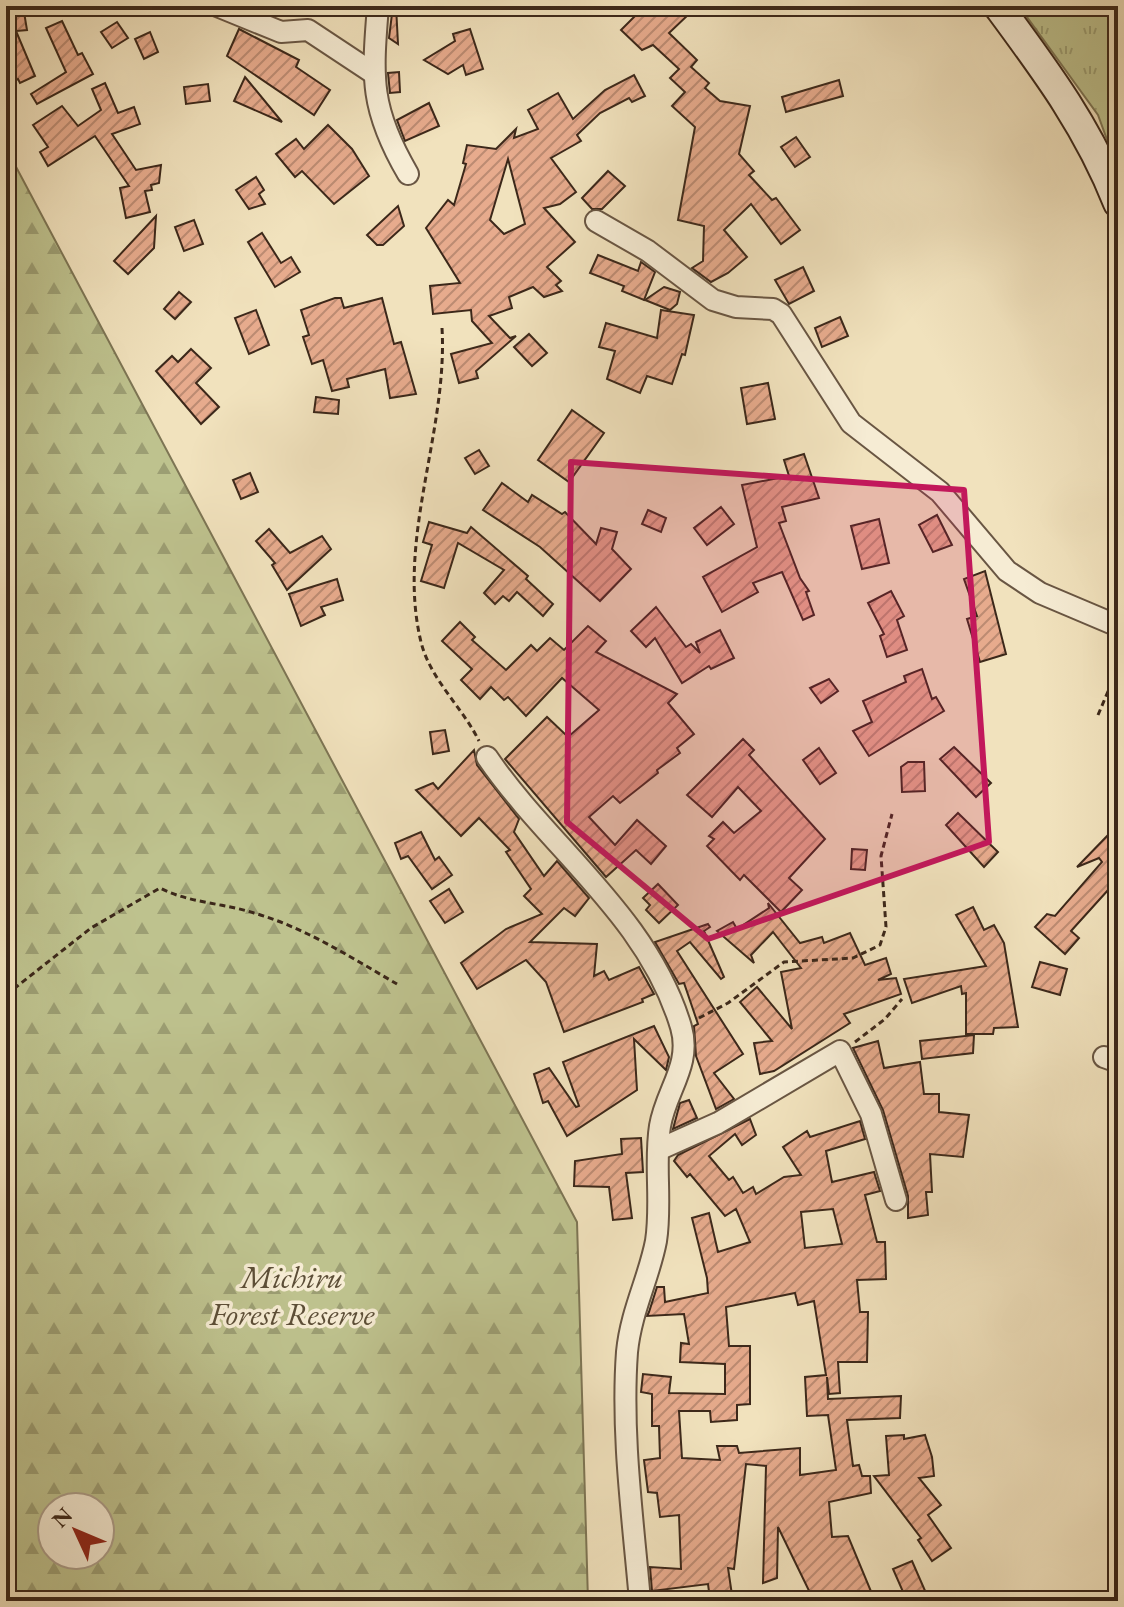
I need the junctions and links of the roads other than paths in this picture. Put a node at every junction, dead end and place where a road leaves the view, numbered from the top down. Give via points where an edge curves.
1 (217, 6) edge
2 (264, 6) edge
3 (378, 6) edge
4 (998, 6) edge
5 (281, 32) junction
6 (373, 73) junction
7 (408, 174) dead end
8 (1118, 203) edge
9 (596, 221) dead end
10 (1118, 626) edge
11 (487, 757) road end
12 (660, 1149) junction
13 (896, 1200) dead end
14 (640, 1601) edge

1 - 5 street
2 - 5 street
3 - 6 street
4 - 8 street via 1076,113
5 - 6 street via 308,30
6 - 7 street via 377,111
9 - 10 street via 648,251 713,300 781,314 851,423 940,492 1007,571 1040,593
11 - 12 street via 640,943 682,1028 684,1062 661,1121
12 - 13 street via 718,1123 840,1051 879,1136
12 - 14 street via 657,1236 627,1353 630,1490

